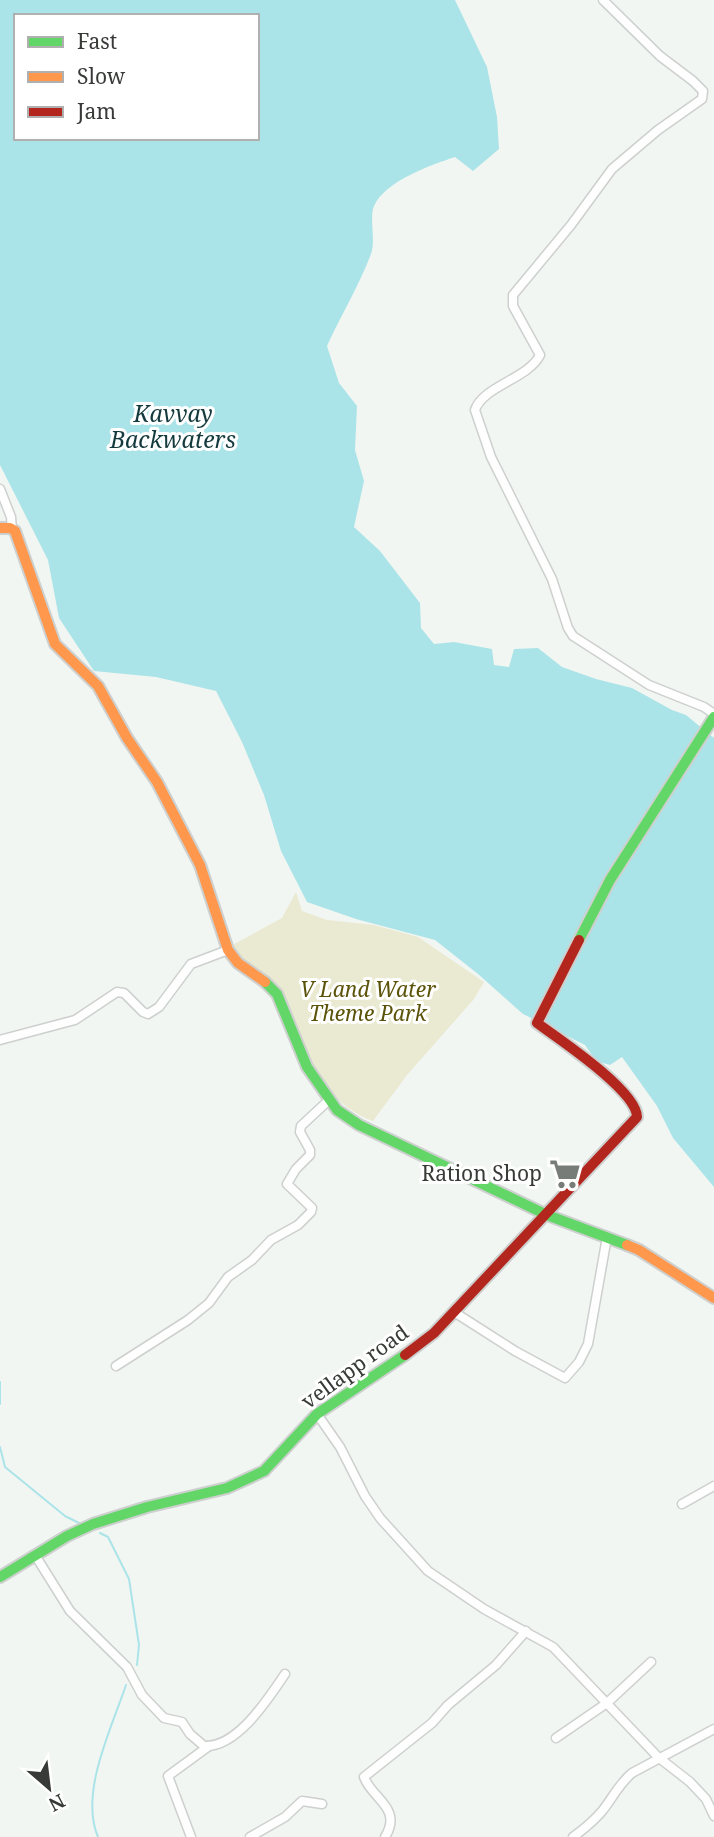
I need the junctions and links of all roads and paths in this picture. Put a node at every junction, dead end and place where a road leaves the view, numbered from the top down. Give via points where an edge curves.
1 (603, 0) edge
2 (0, 489) edge
3 (0, 528) edge
4 (12, 530) junction
5 (714, 716) edge
6 (228, 950) junction
7 (0, 1040) edge
8 (329, 1100) junction
9 (547, 1215) junction
10 (607, 1237) junction
11 (714, 1298) edge
12 (454, 1312) junction
13 (116, 1366) dead end
14 (317, 1414) junction
15 (714, 1486) edge
16 (682, 1504) dead end
17 (35, 1555) junction
18 (0, 1577) edge
19 (526, 1631) junction
20 (651, 1662) dead end
21 (285, 1674) dead end
22 (607, 1703) junction
23 (714, 1729) edge
24 (556, 1738) dead end
25 (209, 1746) junction
26 (658, 1757) junction
27 (322, 1804) dead end
28 (714, 1816) edge
29 (191, 1837) edge
30 (250, 1837) edge
31 (385, 1837) edge
32 (573, 1837) edge

1 - 5 street via 703,91 702,99 612,169 513,295 513,306 540,355 475,410 491,457 552,579 573,636 649,685 704,707
2 - 4 street
3 - 4 main road
4 - 6 main road via 55,644 98,686 177,817 200,864
5 - 9 main road, vellapp road via 610,880 537,1023 616,1083 637,1111
6 - 7 street via 191,964 152,1012 145,1014 124,993 117,992 75,1020
6 - 8 main road via 277,994 307,1067
8 - 9 main road via 359,1125
8 - 13 street via 301,1126 310,1155 288,1184 311,1212 271,1240 188,1320
9 - 10 main road
9 - 12 main road, vellapp road
10 - 11 main road via 639,1250
10 - 12 street via 589,1345 565,1378
12 - 14 main road, vellapp road via 398,1360
14 - 17 main road, vellapp road via 264,1471 227,1488 93,1524
14 - 19 street via 380,1518 428,1571
15 - 16 street
17 - 18 main road, vellapp road
17 - 25 street via 70,1611 127,1667 142,1695 164,1718 182,1722 198,1741
19 - 22 street via 553,1647
19 - 31 street via 432,1723 363,1777 387,1808 391,1822
20 - 22 street
21 - 25 street via 251,1719 229,1739
22 - 24 street
22 - 26 street
23 - 26 street
25 - 29 street via 168,1776
26 - 28 street via 706,1799
26 - 32 street via 622,1781 605,1808
27 - 30 street via 302,1801

